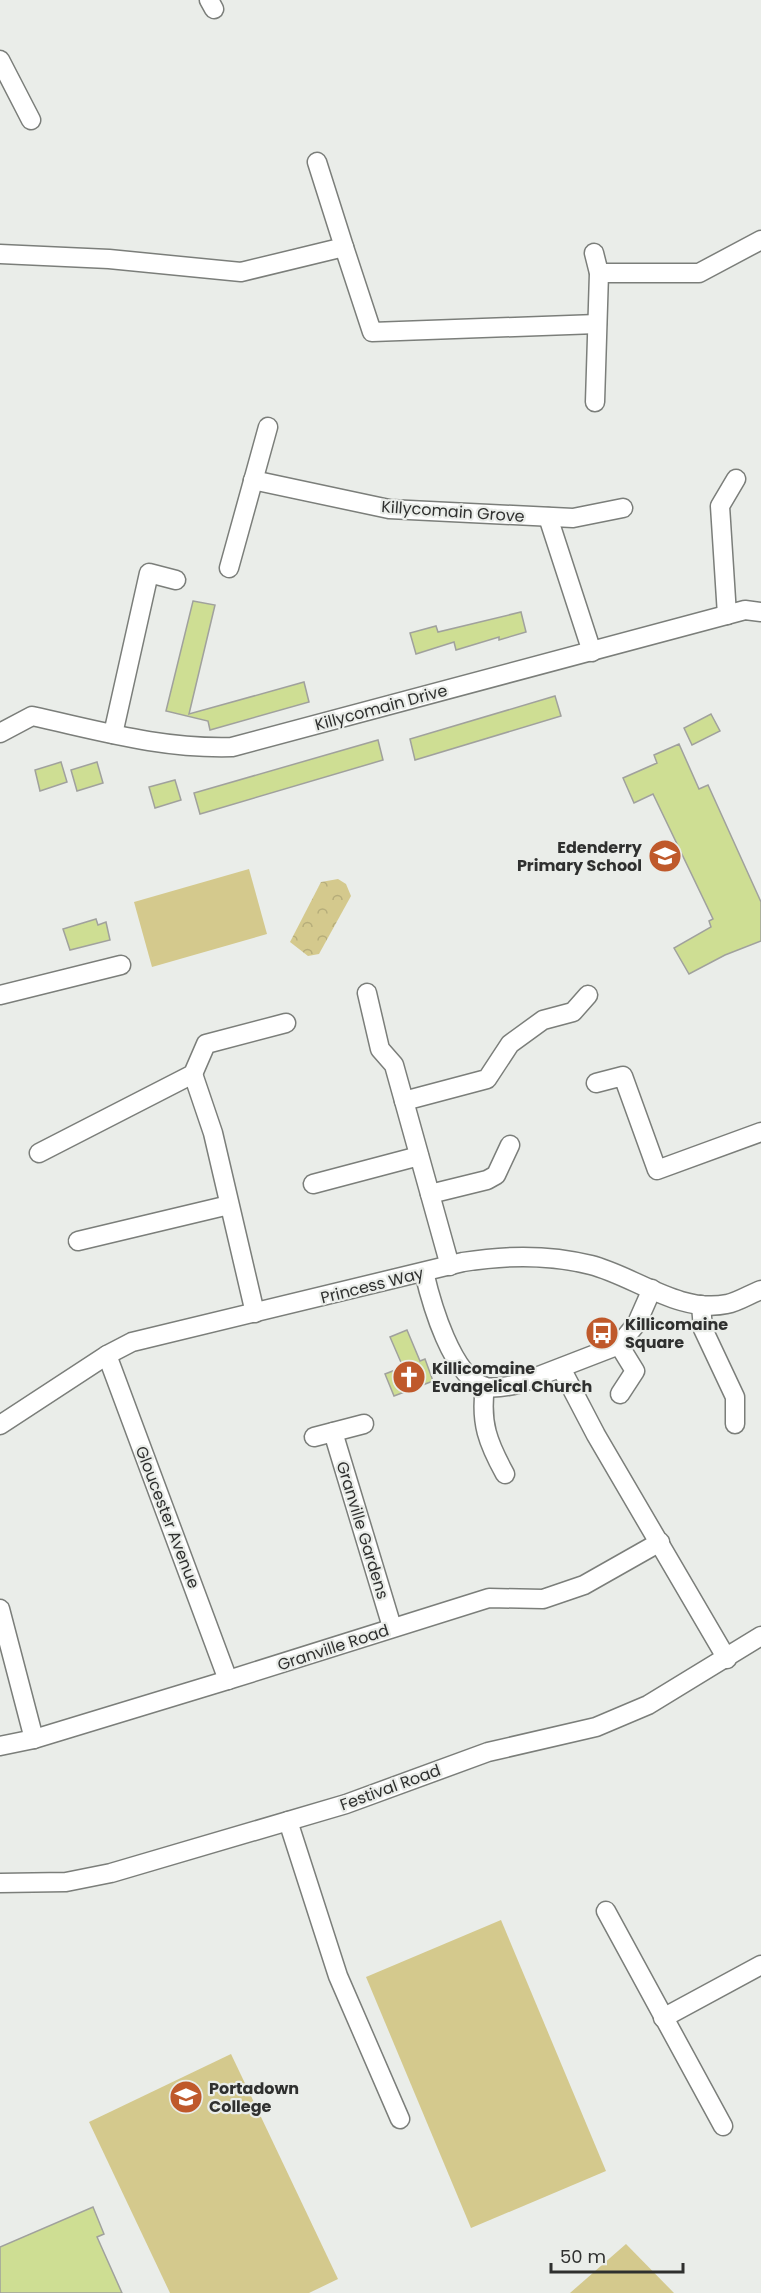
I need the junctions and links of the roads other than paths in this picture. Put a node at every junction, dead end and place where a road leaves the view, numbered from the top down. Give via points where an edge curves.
1 (0, 60) edge
2 (31, 120) dead end
3 (317, 162) dead end
4 (761, 240) edge
5 (344, 247) junction
6 (594, 253) dead end
7 (0, 254) edge
8 (599, 273) junction
9 (597, 324) junction
10 (595, 402) dead end
11 (268, 428) dead end
12 (736, 479) dead end
13 (253, 480) junction
14 (623, 508) dead end
15 (548, 517) junction
16 (229, 568) dead end
17 (176, 580) dead end
18 (761, 612) edge
19 (727, 615) junction
20 (592, 652) junction
21 (0, 733) edge
22 (113, 734) junction
23 (121, 964) dead end
24 (367, 993) dead end
25 (0, 995) edge
26 (588, 995) dead end
27 (286, 1023) dead end
28 (193, 1074) junction
29 (596, 1083) dead end
30 (404, 1101) junction
31 (761, 1132) edge
32 (510, 1145) dead end
33 (39, 1153) dead end
34 (419, 1156) junction
35 (313, 1184) dead end
36 (430, 1194) junction
37 (230, 1205) junction
38 (78, 1241) dead end
39 (450, 1266) junction
40 (424, 1272) junction
41 (652, 1289) junction
42 (761, 1290) edge
43 (701, 1305) junction
44 (255, 1313) junction
45 (620, 1345) junction
46 (106, 1355) junction
47 (561, 1368) junction
48 (485, 1387) junction
49 (620, 1394) dead end
50 (364, 1424) dead end
51 (735, 1424) dead end
52 (0, 1425) edge
53 (333, 1432) junction
54 (314, 1437) dead end
55 (506, 1474) dead end
56 (660, 1542) junction
57 (0, 1609) edge
58 (392, 1627) junction
59 (761, 1636) edge
60 (727, 1659) junction
61 (228, 1680) junction
62 (34, 1739) junction
63 (0, 1746) edge
64 (288, 1821) junction
65 (0, 1882) edge
66 (606, 1911) dead end
67 (761, 1965) edge
68 (663, 2018) junction
69 (400, 2120) dead end
70 (723, 2126) dead end

1 - 2 street
3 - 5 street
4 - 8 street via 699,273
5 - 7 street via 241,272 109,259
5 - 9 street via 372,332
6 - 8 street
8 - 9 street
9 - 10 street
11 - 13 street
12 - 19 street via 720,506
13 - 15 street, Killycomain Grove via 389,509
13 - 16 street
14 - 15 street, Killycomain Grove via 573,518
15 - 20 street, Killycomain Grove
17 - 22 street via 150,573
18 - 19 street, Killycomain Drive via 745,610
19 - 20 street, Killycomain Drive
20 - 22 street, Killycomain Drive via 232,747 160,745
21 - 22 street, Killycomain Drive via 32,716
23 - 25 street
24 - 30 street via 380,1049 394,1065
26 - 30 street via 573,1012 543,1020 510,1044 487,1079
27 - 28 street via 206,1044
28 - 33 street
28 - 37 street via 213,1133
29 - 31 street via 623,1076 657,1170
30 - 34 street
32 - 36 street via 496,1175
34 - 35 street
34 - 36 street
36 - 39 street
37 - 38 street
37 - 44 street
39 - 40 street, Princess Way
39 - 41 street, Princess Way via 493,1257 563,1259 594,1266
40 - 44 street, Princess Way
40 - 48 street via 432,1305 460,1367
41 - 43 street, Princess Way
41 - 45 street via 637,1323
42 - 43 street, Princess Way via 727,1304
43 - 51 street via 703,1329 735,1397
44 - 46 street, Princess Way via 132,1342
45 - 47 street
45 - 49 street via 635,1371
46 - 52 street, Princess Way
46 - 61 street, Gloucester Avenue
47 - 48 street via 518,1384
47 - 56 street
48 - 55 street via 482,1407 488,1443
50 - 53 street
53 - 54 street
53 - 58 street, Granville Gardens
56 - 58 street, Granville Road via 584,1585 543,1599 489,1598
56 - 60 street
57 - 62 street
58 - 61 street, Granville Road
59 - 60 street, Festival Road
60 - 64 street, Festival Road via 648,1705 596,1727 488,1752
61 - 62 street, Granville Road
62 - 63 street, Granville Road
64 - 65 street, Festival Road via 111,1873 66,1882
64 - 69 street via 338,1976
66 - 68 street
67 - 68 street
68 - 70 street

